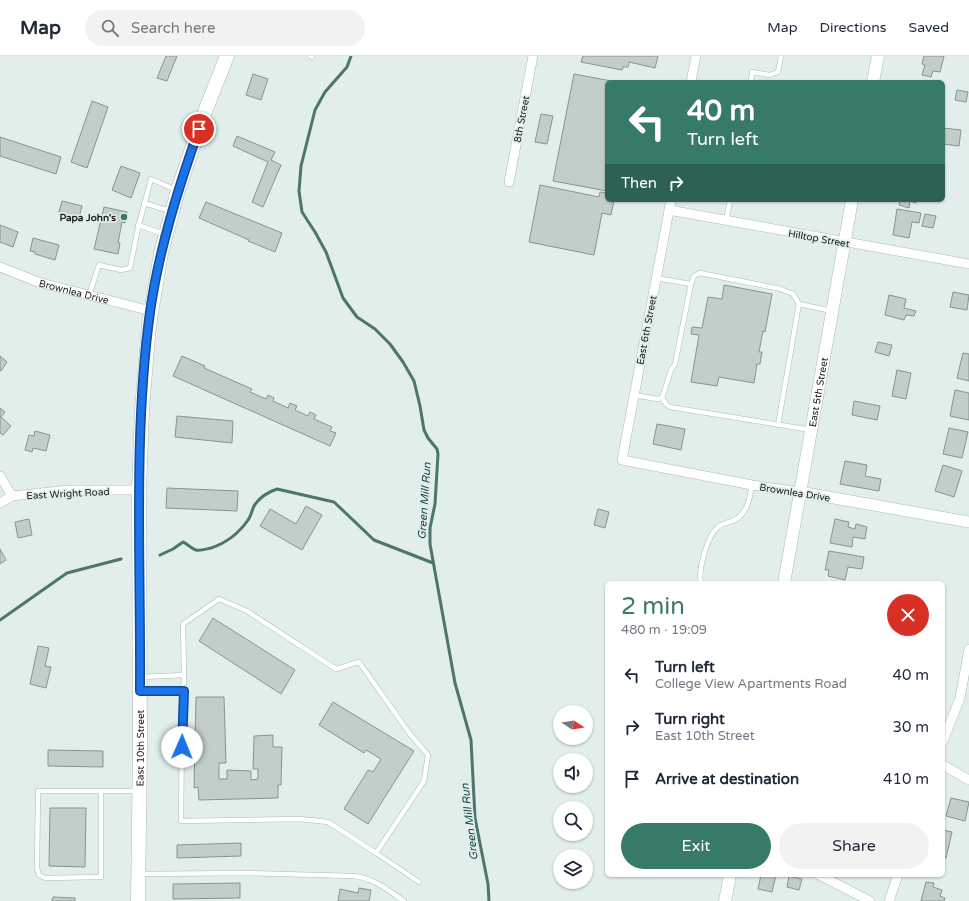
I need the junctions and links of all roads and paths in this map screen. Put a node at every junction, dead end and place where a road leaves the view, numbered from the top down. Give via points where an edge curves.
1 (227, 56) edge
2 (533, 56) edge
3 (696, 56) edge
4 (781, 56) edge
5 (878, 56) edge
6 (691, 80) edge
7 (751, 80) edge
8 (873, 80) edge
9 (509, 182) dead end
10 (178, 190) junction
11 (671, 202) edge
12 (730, 202) edge
13 (852, 202) edge
14 (144, 203) junction
15 (669, 210) junction
16 (172, 211) junction
17 (726, 221) junction
18 (138, 225) junction
19 (166, 234) junction
20 (844, 242) junction
21 (969, 264) edge
22 (0, 267) edge
23 (656, 278) junction
24 (691, 284) junction
25 (90, 295) junction
26 (799, 304) junction
27 (151, 311) junction
28 (832, 311) junction
29 (633, 395) junction
30 (662, 398) junction
31 (778, 425) junction
32 (811, 430) junction
33 (622, 460) joint
34 (0, 476) edge
35 (752, 485) junction
36 (139, 490) junction
37 (800, 492) junction
38 (12, 496) junction
39 (0, 503) edge
40 (969, 522) edge
41 (701, 581) edge
42 (784, 581) edge
43 (969, 649) edge
44 (184, 675) junction
45 (140, 677) junction
46 (140, 691) junction
47 (184, 691) junction
48 (945, 736) edge
49 (945, 766) edge
50 (969, 780) edge
51 (100, 791) junction
52 (140, 791) junction
53 (376, 853) junction
54 (138, 874) junction
55 (730, 877) edge
56 (823, 877) edge
57 (897, 877) edge
58 (419, 882) dead end
59 (138, 901) edge
60 (404, 901) edge
61 (725, 901) edge
62 (870, 901) edge
63 (889, 901) edge

1 - 10 main road, East 10th Street
2 - 9 street, 8th Street
3 - 6 street
4 - 7 lane via 778,72 770,75 752,72
5 - 8 main road
10 - 14 lane via 151,179
10 - 16 main road, East 10th Street
11 - 15 street, East 6th Street
12 - 17 lane
13 - 20 main road, East 5th Street
14 - 16 lane
14 - 18 lane
15 - 17 street, Hilltop Street
15 - 23 street, East 6th Street
16 - 19 main road, East 10th Street
17 - 20 street, Hilltop Street
18 - 19 lane
18 - 25 lane via 130,268 121,270 99,265
19 - 27 main road, East 10th Street
20 - 21 street, Hilltop Street
20 - 28 main road, East 5th Street
22 - 25 street, Brownlea Drive via 38,282
23 - 24 lane
23 - 29 street, East 6th Street
24 - 26 lane via 694,276 700,273 781,289 793,294
24 - 30 lane via 675,364 670,370
25 - 27 street, Brownlea Drive
26 - 28 lane
26 - 31 lane
27 - 36 main road, East 10th Street via 144,374
28 - 32 main road, East 5th Street
29 - 30 lane
29 - 33 street, East 6th Street
30 - 31 lane via 670,407
31 - 32 lane
32 - 37 main road, East 5th Street
33 - 35 street, Brownlea Drive
34 - 38 street
35 - 37 street, Brownlea Drive
35 - 41 lane via 742,515 719,526 709,539 700,572
36 - 38 street, East Wright Road via 70,490
36 - 45 main road, East 10th Street
37 - 40 street, Brownlea Drive
37 - 42 main road, East 5th Street
38 - 39 street, East Wright Road
43 - 48 street via 960,698
44 - 45 lane
44 - 47 lane
44 - 53 lane via 183,624 219,599 247,611 336,669 359,662 428,755 424,781
45 - 46 main road, East 10th Street
46 - 47 lane
46 - 52 main road, East 10th Street
47 - 53 lane via 181,821 300,819 328,822
49 - 50 street
51 - 51 lane via 102,877 44,878 39,875 38,791
51 - 52 lane
52 - 54 main road, East 10th Street
53 - 58 lane
54 - 59 main road, East 10th Street
54 - 60 lane via 306,873 364,877
55 - 61 main road
56 - 62 street
57 - 63 street

